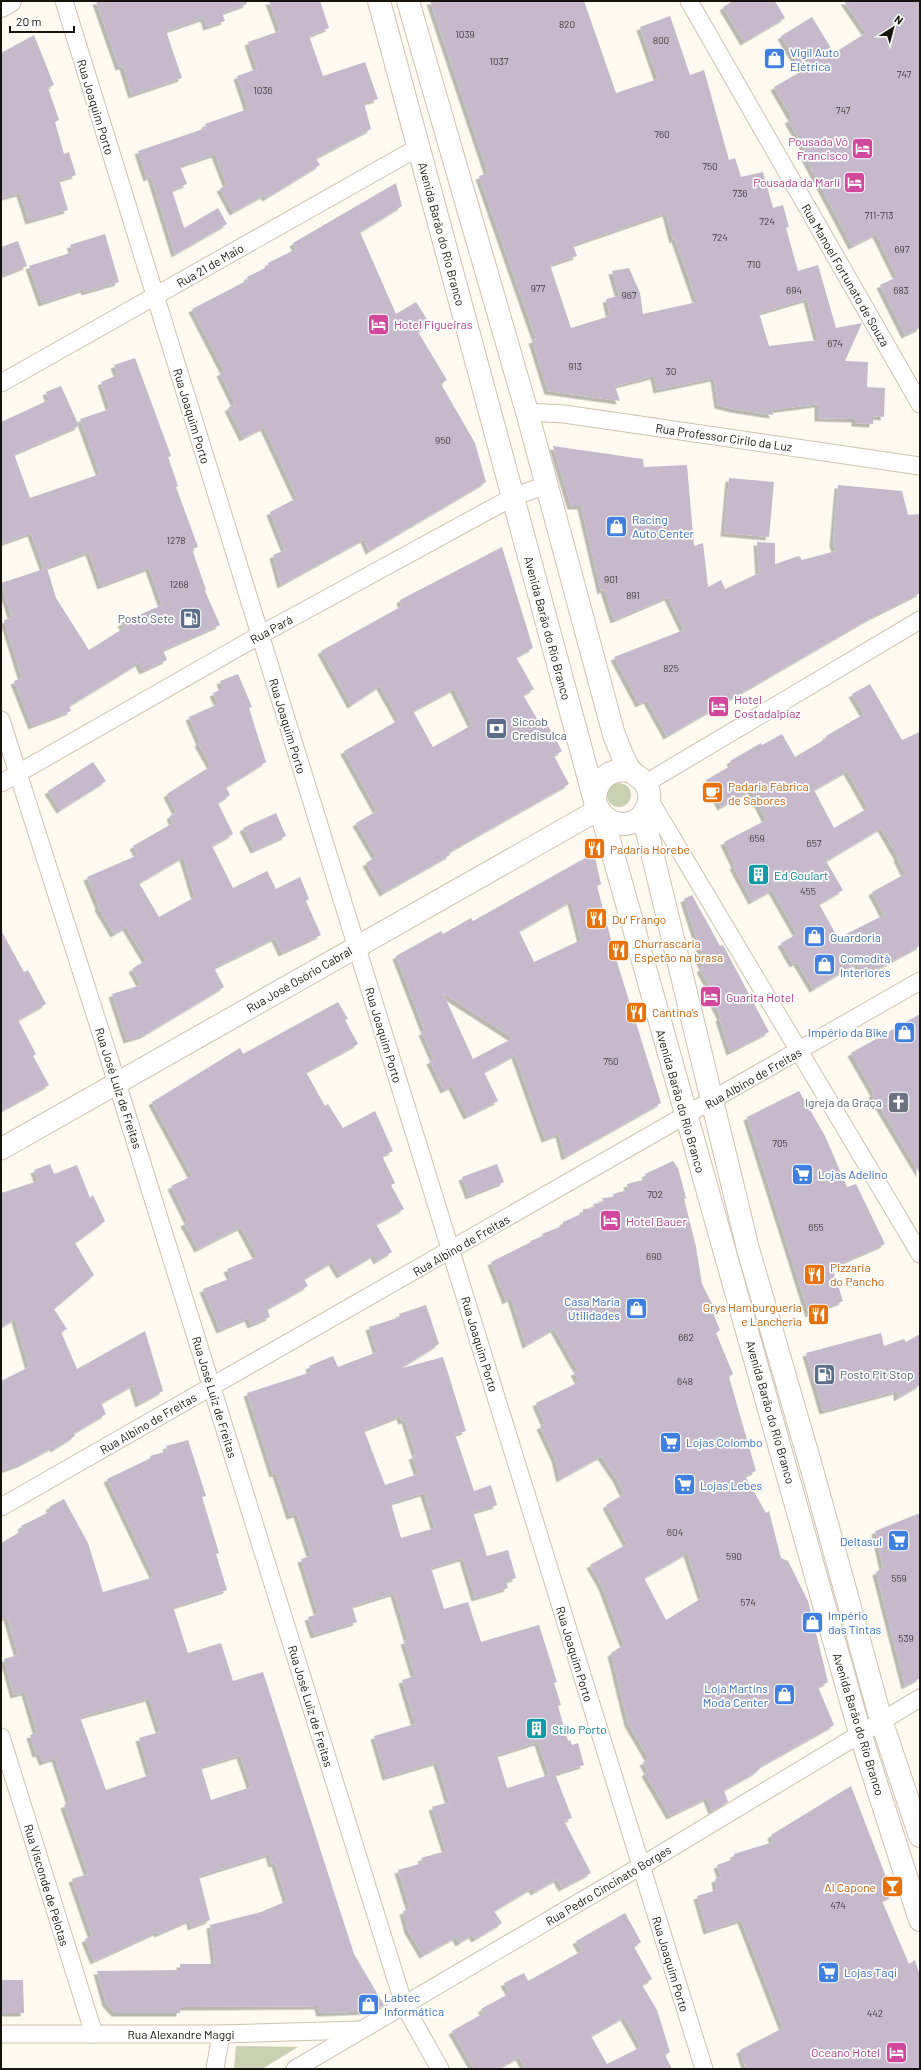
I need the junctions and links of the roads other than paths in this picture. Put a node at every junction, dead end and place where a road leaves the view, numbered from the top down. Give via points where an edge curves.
1 (10, 1) edge
2 (64, 1) edge
3 (380, 1) edge
4 (408, 1) edge
5 (689, 1) edge
6 (1, 6) edge
7 (419, 147) junction
8 (155, 297) junction
9 (1, 383) edge
10 (920, 404) edge
11 (527, 412) junction
12 (920, 466) edge
13 (546, 485) junction
14 (513, 496) junction
15 (920, 620) edge
16 (260, 635) junction
17 (1, 720) edge
18 (18, 773) junction
19 (1, 783) edge
20 (642, 792) junction
21 (598, 809) junction
22 (356, 947) junction
23 (920, 981) edge
24 (800, 1051) junction
25 (117, 1083) junction
26 (713, 1101) junction
27 (685, 1117) junction
28 (1, 1149) edge
29 (451, 1250) junction
30 (920, 1254) edge
31 (212, 1387) junction
32 (1, 1507) edge
33 (920, 1698) edge
34 (881, 1720) junction
35 (860, 1733) junction
36 (1, 1737) edge
37 (920, 1836) edge
38 (641, 1866) junction
39 (920, 1920) edge
40 (404, 2005) junction
41 (361, 2030) junction
42 (1, 2034) edge
43 (94, 2034) junction
44 (221, 2034) junction
45 (215, 2069) edge
46 (295, 2069) edge
47 (440, 2069) edge
48 (704, 2069) edge

1 - 6 main road
2 - 8 street, Rua Joaquim Porto
3 - 7 main road, Avenida Barão do Rio Branco
4 - 11 main road, Avenida Barão do Rio Branco
5 - 10 street, Rua Manoel Fortunato de Souza
7 - 8 street, Rua 21 de Maio
7 - 14 main road, Avenida Barão do Rio Branco
8 - 9 street, Rua 21 de Maio
8 - 16 street, Rua Joaquim Porto
11 - 12 street, Rua Professor Cirilo da Luz via 564,414
11 - 13 main road, Avenida Barão do Rio Branco
13 - 14 street, Rua Pará
13 - 20 main road, Avenida Barão do Rio Branco via 614,735
14 - 16 street, Rua Pará
14 - 21 main road, Avenida Barão do Rio Branco
15 - 20 street
16 - 18 street, Rua Pará
16 - 22 street, Rua Joaquim Porto
17 - 18 street, Rua José Luiz de Freitas
18 - 19 street, Rua Pará
18 - 25 street, Rua José Luiz de Freitas
20 - 21 main road via 630,823 615,824
20 - 21 main road via 617,770 605,776 597,787
20 - 24 street
20 - 26 main road, Avenida Barão do Rio Branco
21 - 22 street, Rua José Osório Cabral
21 - 27 main road, Avenida Barão do Rio Branco
22 - 25 street, Rua José Osório Cabral
22 - 29 street, Rua Joaquim Porto
23 - 24 street, Rua Albino de Freitas
24 - 26 street, Rua Albino de Freitas
24 - 30 street
25 - 28 street, Rua José Osório Cabral
25 - 31 street, Rua José Luiz de Freitas
26 - 27 street, Rua Albino de Freitas
26 - 34 main road, Avenida Barão do Rio Branco via 748,1249
27 - 29 street, Rua Albino de Freitas
27 - 35 main road, Avenida Barão do Rio Branco
29 - 31 street, Rua Albino de Freitas
29 - 38 street, Rua Joaquim Porto
31 - 32 street, Rua Albino de Freitas
31 - 40 street, Rua José Luiz de Freitas
33 - 34 street, Rua Pedro Cincinato Borges
34 - 35 street, Rua Pedro Cincinato Borges
34 - 37 main road, Avenida Barão do Rio Branco
35 - 38 street, Rua Pedro Cincinato Borges
35 - 39 main road, Avenida Barão do Rio Branco
36 - 43 street, Rua Visconde de Pelotas
38 - 40 street, Rua Pedro Cincinato Borges
38 - 48 street, Rua Joaquim Porto
40 - 41 street, Rua Pedro Cincinato Borges
40 - 47 street, Rua José Luiz de Freitas
41 - 44 street, Rua Alexandre Maggi
41 - 46 street, Rua Pedro Cincinato Borges
42 - 43 street, Rua Alexandre Maggi
43 - 44 street, Rua Alexandre Maggi
44 - 45 street

